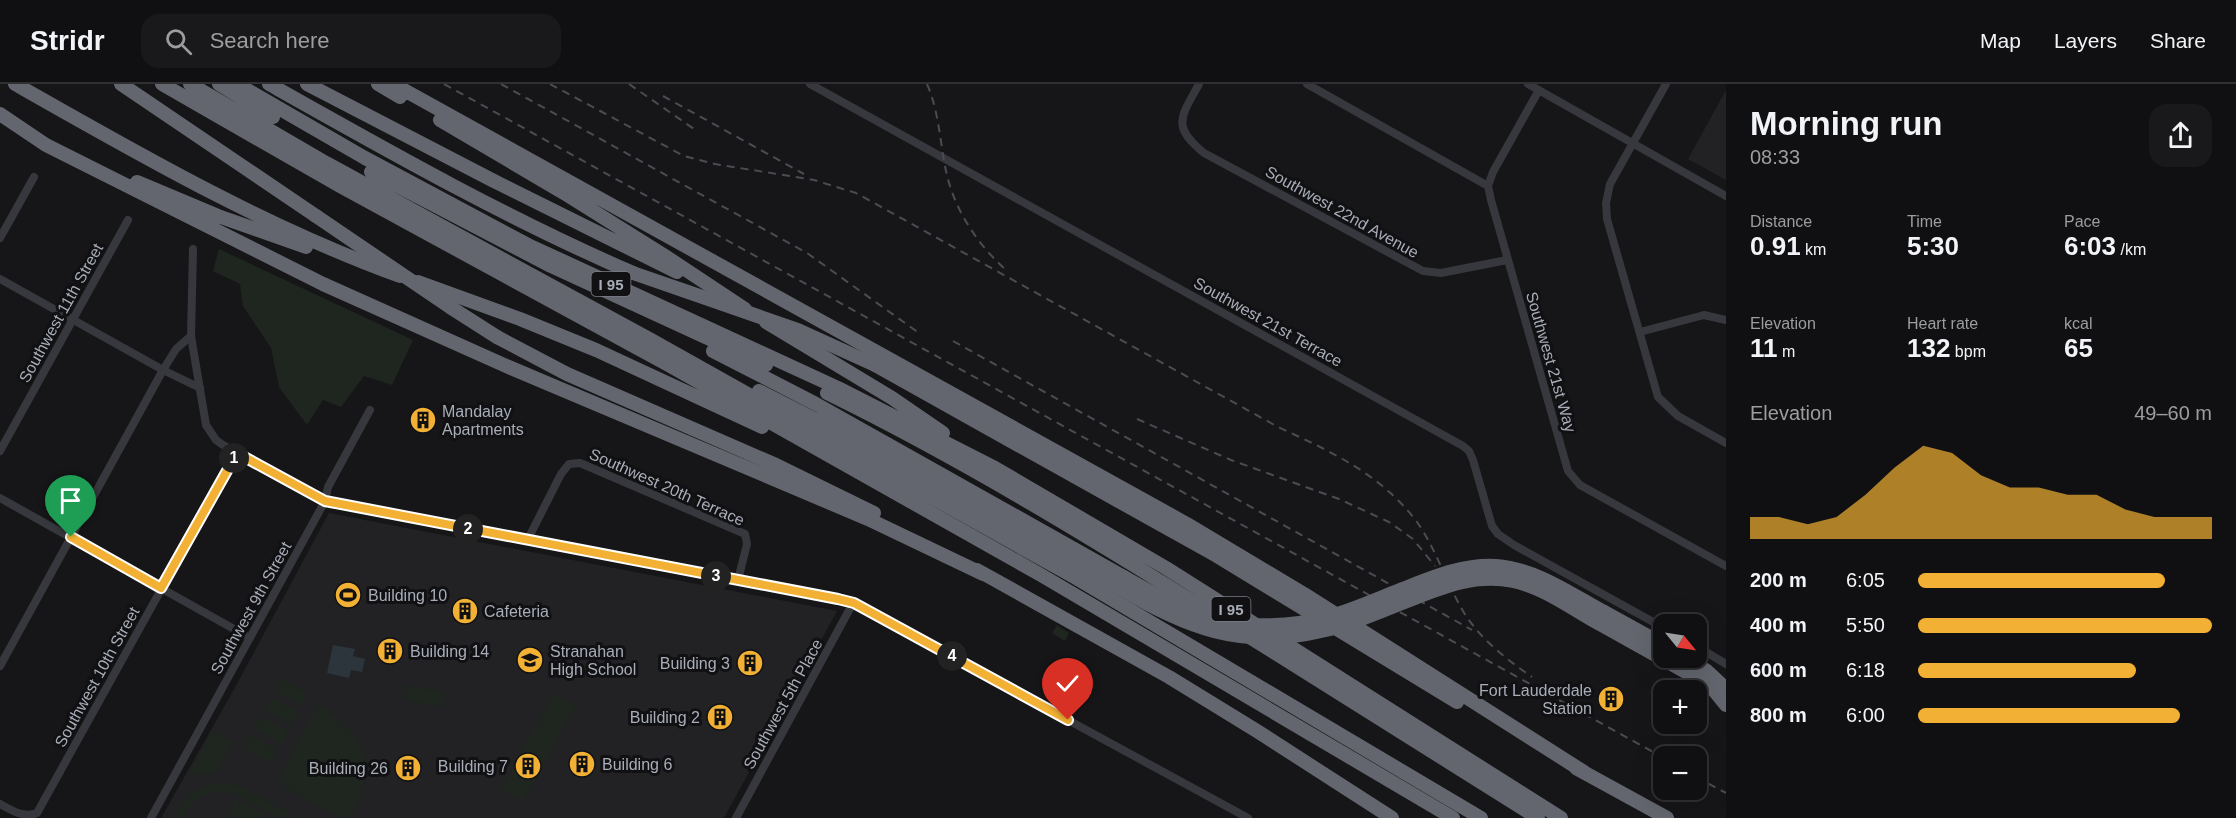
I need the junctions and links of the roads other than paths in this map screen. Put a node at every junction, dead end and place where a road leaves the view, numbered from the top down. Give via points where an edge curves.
1 (15, 84) edge
2 (121, 84) edge
3 (162, 84) edge
4 (190, 84) edge
5 (219, 84) edge
6 (237, 84) edge
7 (269, 84) edge
8 (307, 84) edge
9 (378, 84) edge
10 (393, 84) edge
11 (810, 84) edge
12 (1199, 84) edge
13 (1307, 84) edge
14 (1528, 84) edge
15 (1666, 84) edge
16 (1539, 90) junction
17 (0, 113) edge
18 (1633, 143) junction
19 (34, 177) dead end
20 (1488, 186) junction
21 (1726, 195) edge
22 (128, 220) dead end
23 (0, 238) edge
24 (194, 249) dead end
25 (1507, 260) junction
26 (380, 269) junction
27 (0, 279) edge
28 (579, 280) junction
29 (725, 296) junction
30 (73, 320) junction
31 (1726, 320) edge
32 (1640, 332) junction
33 (191, 336) junction
34 (651, 340) junction
35 (163, 370) junction
36 (200, 388) junction
37 (370, 410) dead end
38 (1726, 443) edge
39 (0, 451) edge
40 (237, 453) junction
41 (838, 461) junction
42 (995, 468) junction
43 (0, 498) edge
44 (325, 501) junction
45 (71, 537) junction
46 (527, 541) junction
47 (1726, 566) edge
48 (983, 574) junction
49 (738, 580) junction
50 (1121, 582) junction
51 (161, 588) junction
52 (854, 603) junction
53 (1601, 618) junction
54 (1653, 622) edge
55 (250, 638) junction
56 (1653, 640) edge
57 (1707, 653) edge
58 (1726, 664) edge
59 (0, 666) edge
60 (1703, 668) edge
61 (1726, 689) edge
62 (1726, 705) edge
63 (1584, 772) junction
64 (0, 804) edge
65 (32, 817) edge
66 (151, 818) edge
67 (736, 818) edge
68 (1248, 818) edge
69 (1392, 818) edge
70 (1453, 818) edge
71 (1481, 818) edge
72 (1538, 818) edge
73 (1561, 818) edge
74 (1667, 818) edge

1 - 26 highway via 248,211
2 - 48 highway, bridge via 497,337 576,378 825,488
3 - 41 highway, I 95
4 - 34 highway via 347,175
5 - 28 highway via 406,191
6 - 42 highway, I 95 via 528,245 847,393
7 - 63 highway, bridge via 543,231 633,273 798,330 874,365 1184,537 1439,692
8 - 29 highway
9 - 29 highway via 569,196
10 - 63 highway via 1187,524
11 - 54 street, Southwest 21st Terrace via 1463,446 1473,460 1490,521 1498,534
12 - 25 street, Southwest 22nd Avenue via 1182,126 1187,139 1204,153 1423,271 1441,273
13 - 20 street
14 - 16 street
15 - 18 street
16 - 18 street
16 - 20 street
17 - 26 highway via 87,159 170,196 276,237
17 - 48 highway via 46,146 323,284 853,513
18 - 21 street
18 - 32 street via 1610,184 1606,203 1607,219
19 - 23 street
20 - 25 street, Southwest 21st Way
22 - 30 street, Southwest 11th Street
24 - 33 street
25 - 47 street, Southwest 21st Way via 1568,471 1580,485
26 - 41 highway via 596,350
27 - 30 street
28 - 50 highway via 794,392
28 - 72 highway via 805,382 985,476
29 - 42 highway via 892,398
30 - 35 street
30 - 39 street, Southwest 11th Street
31 - 32 street via 1704,315
32 - 38 street via 1658,397 1678,416
33 - 35 street
33 - 36 street
34 - 50 highway via 855,440
34 - 71 highway via 1076,578
35 - 36 street
35 - 45 street
36 - 40 street via 206,425 216,440
37 - 44 street, Southwest 9th Street via 328,487
40 - 44 street
40 - 51 street, Southwest 10th Street
41 - 70 highway, I 95 via 1132,627
42 - 73 highway, I 95 via 1166,568
43 - 45 street
44 - 46 street
44 - 55 street, Southwest 9th Street
45 - 51 street
45 - 59 street
46 - 49 street
46 - 49 street, Southwest 20th Terrace via 561,474 569,464 580,463 745,534 747,544
48 - 69 highway via 1187,688
49 - 52 street
50 - 53 highway, bridge via 1178,620 1246,636 1286,637 1321,632 1453,583 1478,579 1523,583
51 - 55 street
51 - 65 street, Southwest 10th Street
52 - 67 street, Southwest 5th Place
52 - 68 street
53 - 56 highway
53 - 62 highway via 1713,689
55 - 66 street, Southwest 9th Street
57 - 58 street
60 - 61 highway
63 - 74 highway
64 - 65 street via 24,817

